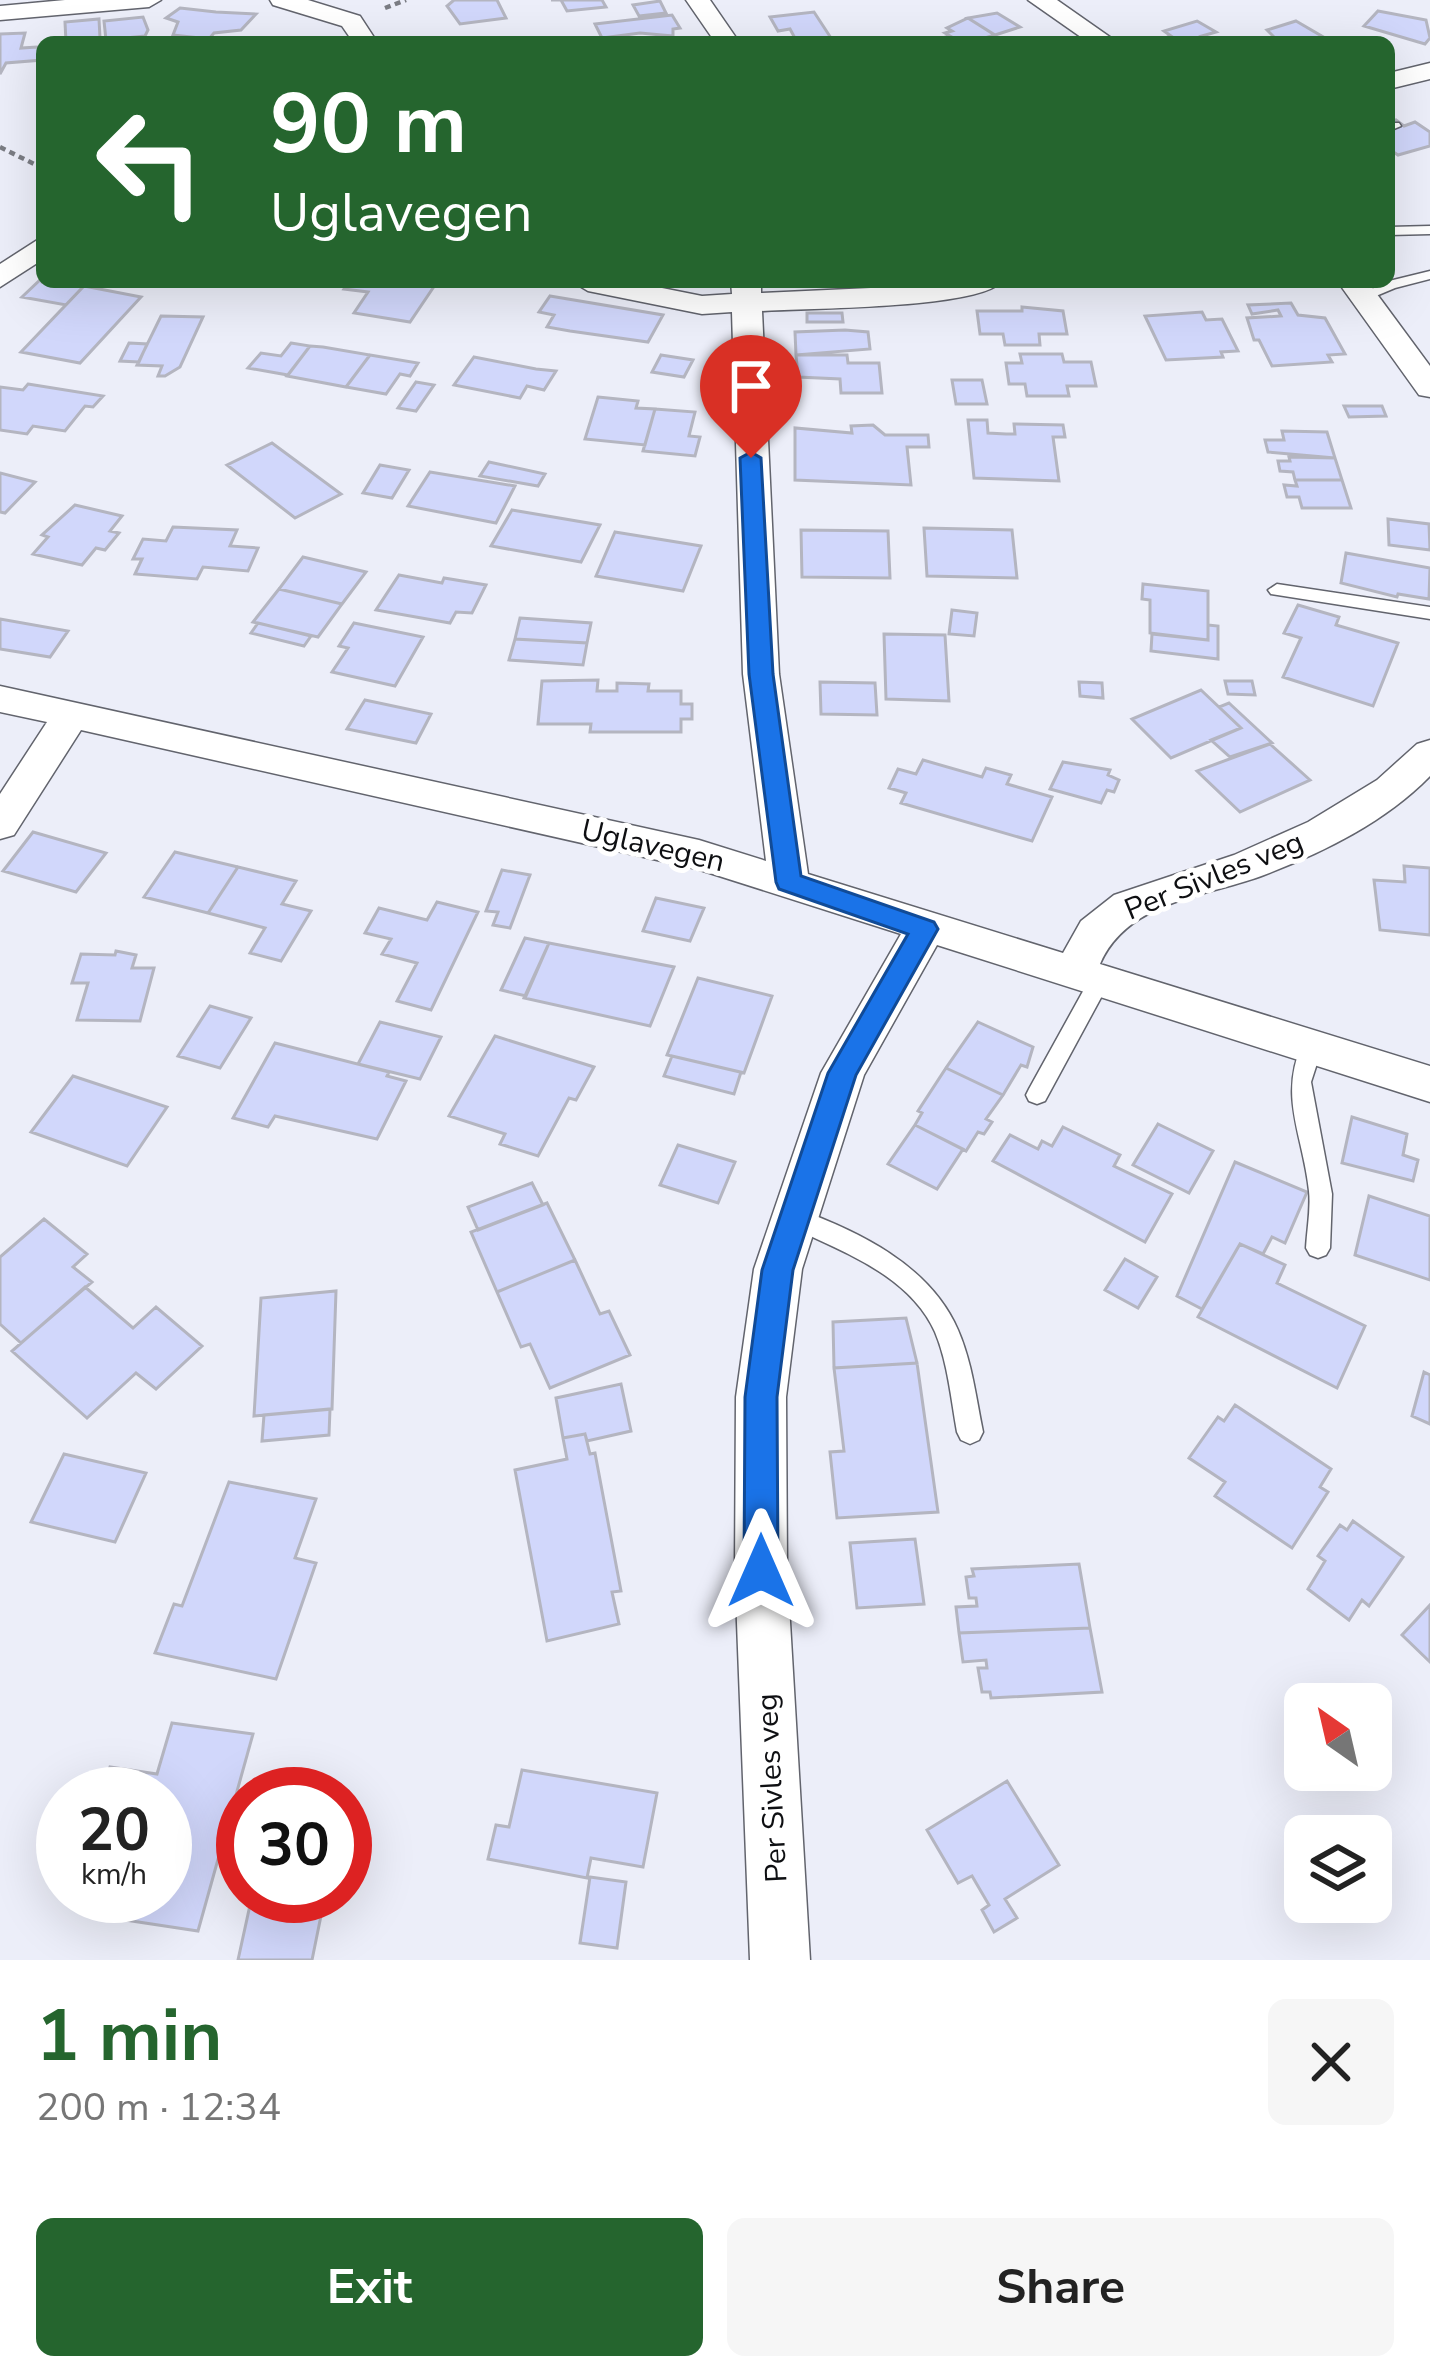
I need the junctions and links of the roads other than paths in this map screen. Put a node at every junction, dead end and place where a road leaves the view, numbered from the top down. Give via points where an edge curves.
1 (149, 0) edge
2 (282, 0) edge
3 (698, 0) edge
4 (1040, 0) edge
5 (0, 13) edge
6 (361, 36) edge
7 (723, 36) edge
8 (1096, 36) edge
9 (1430, 71) edge
10 (1395, 80) edge
11 (1430, 230) edge
12 (1395, 231) edge
13 (36, 251) edge
14 (1430, 275) edge
15 (0, 278) edge
16 (1395, 284) edge
17 (618, 288) edge
18 (967, 288) edge
19 (1359, 290) edge
20 (745, 294) edge
21 (1428, 382) edge
22 (1277, 590) dead end
23 (1430, 613) edge
24 (0, 700) edge
25 (71, 715) junction
26 (1430, 753) edge
27 (0, 825) edge
28 (789, 882) junction
29 (925, 929) junction
30 (1087, 977) junction
31 (1311, 1048) junction
32 (1430, 1084) edge
33 (1037, 1095) dead end
34 (795, 1218) junction
35 (1318, 1248) dead end
36 (970, 1432) dead end
37 (781, 1960) edge

1 - 5 street
2 - 6 street via 351,21
3 - 7 street
4 - 8 street
9 - 10 street
11 - 12 lane
13 - 15 street
14 - 16 lane
17 - 20 street via 702,305
18 - 20 street
19 - 21 street
20 - 28 street via 761,674
22 - 23 lane
24 - 25 street, Uglavegen
25 - 27 street
25 - 28 street, Uglavegen
26 - 30 street, Per Sivles veg via 1346,820 1247,866 1124,908 1095,933
28 - 29 street, Uglavegen
29 - 30 street, Uglavegen
29 - 34 street, Per Sivles veg via 843,1073
30 - 31 street, Uglavegen
30 - 33 lane
31 - 32 street, Uglavegen
31 - 35 lane via 1300,1082 1321,1194
34 - 36 lane via 891,1267 930,1299 948,1333
34 - 37 street, Per Sivles veg via 778,1270 761,1397 761,1571

